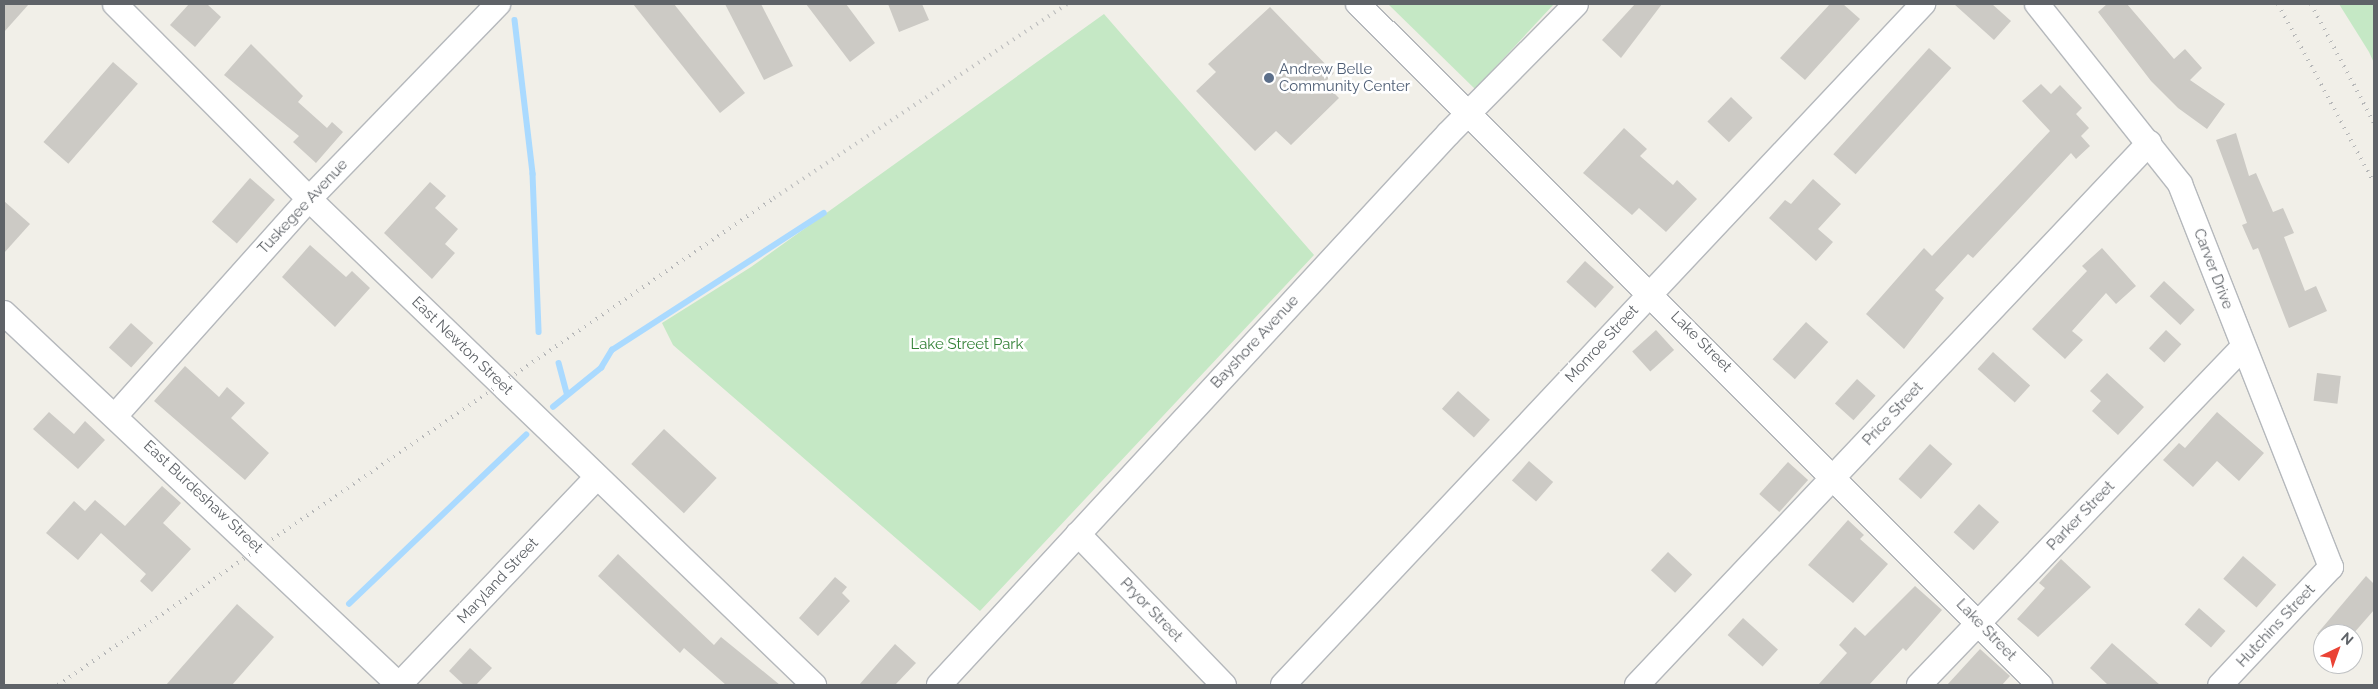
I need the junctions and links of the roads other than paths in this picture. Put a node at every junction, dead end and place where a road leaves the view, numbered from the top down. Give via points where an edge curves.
1 (115, 4) edge
2 (498, 4) edge
3 (1358, 4) edge
4 (1576, 4) edge
5 (1923, 4) edge
6 (2038, 4) edge
7 (1472, 113) junction
8 (2150, 143) junction
9 (309, 199) junction
10 (1651, 292) junction
11 (4, 313) edge
12 (2243, 347) junction
13 (115, 416) junction
14 (596, 476) junction
15 (1836, 477) junction
16 (1078, 534) junction
17 (2331, 567) joint
18 (1979, 622) junction
19 (399, 685) edge
20 (814, 685) edge
21 (940, 685) edge
22 (1224, 685) edge
23 (1284, 685) edge
24 (1637, 685) edge
25 (1919, 685) edge
26 (2040, 685) edge
27 (2220, 685) edge

1 - 9 street, East Newton Street
2 - 9 street, Tuskegee Avenue
3 - 7 street, Lake Street
4 - 7 street, Bayshore Avenue
5 - 10 street, Monroe Street
6 - 8 street, Carver Drive
7 - 10 street, Lake Street
7 - 16 street, Bayshore Avenue
8 - 12 street, Carver Drive via 2180,184
8 - 15 street, Price Street
9 - 13 street, Tuskegee Avenue
9 - 14 street, East Newton Street
10 - 15 street, Lake Street
10 - 23 street, Monroe Street
11 - 13 street, East Burdeshaw Street
12 - 17 street, Carver Drive
12 - 18 street, Parker Street
13 - 19 street, East Burdeshaw Street
14 - 19 street, Maryland Street
14 - 20 street, East Newton Street
15 - 18 street, Lake Street
15 - 24 street, Price Street
16 - 21 street, Bayshore Avenue
16 - 22 street, Pryor Street
17 - 27 street, Hutchins Street
18 - 25 street, Parker Street
18 - 26 street, Lake Street

